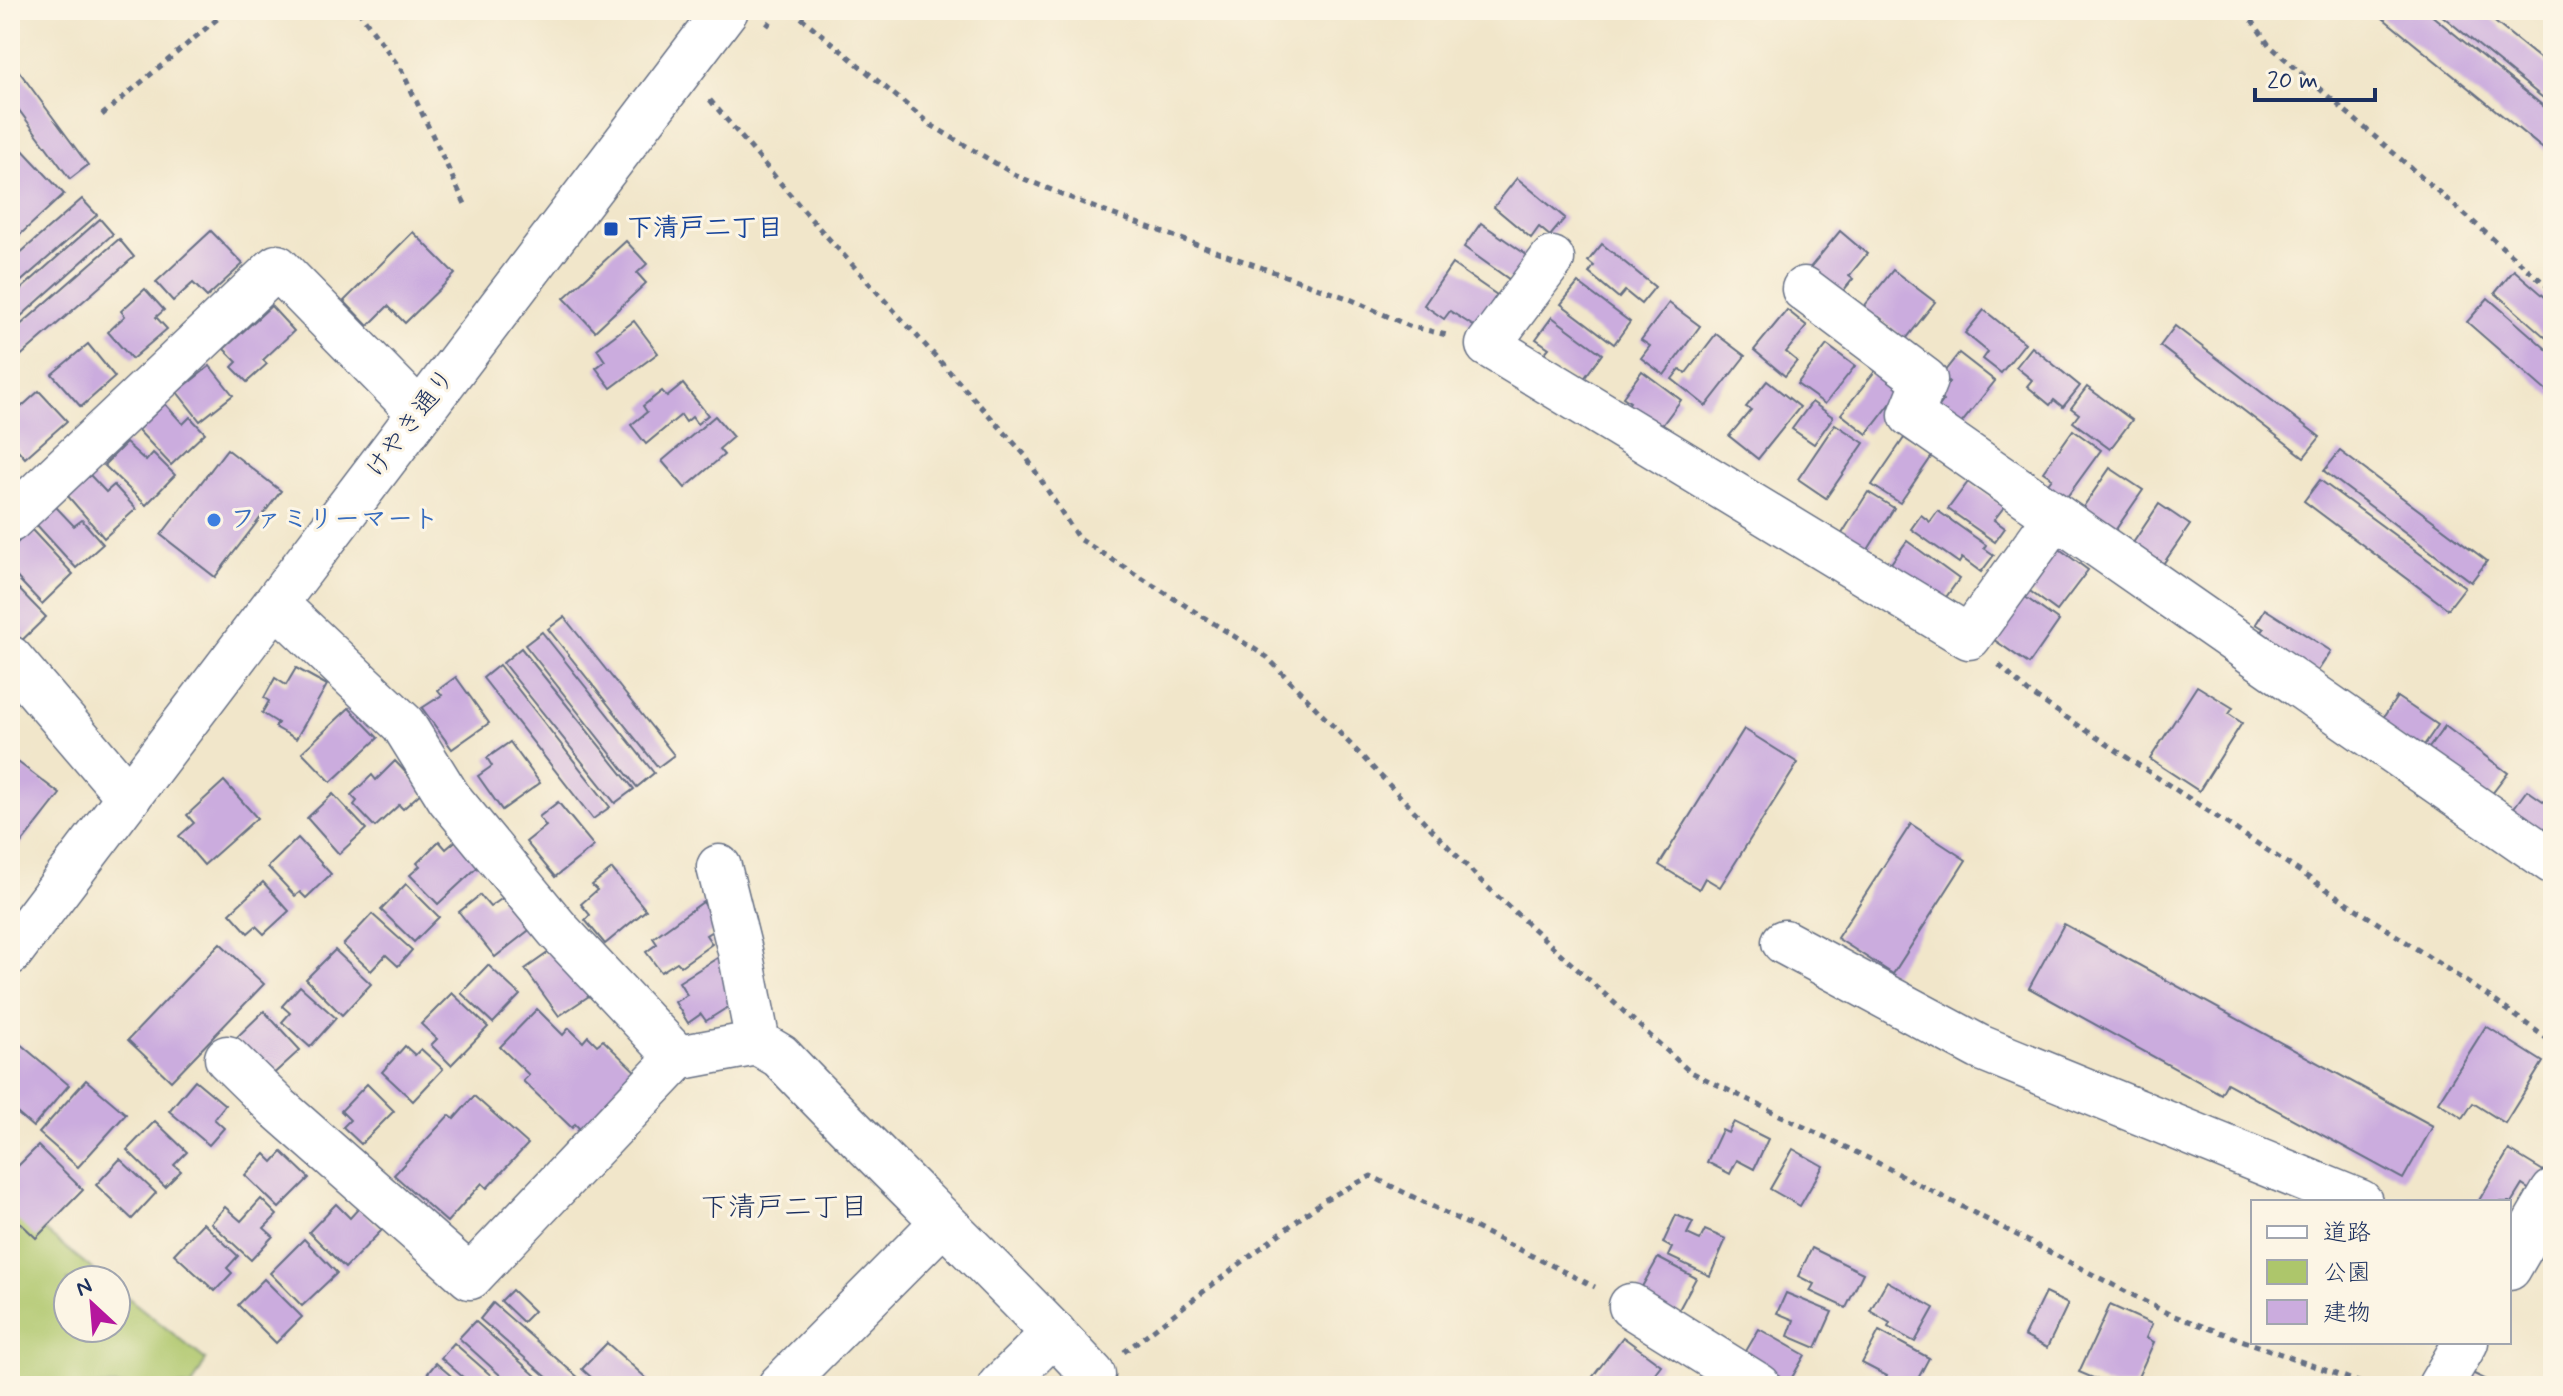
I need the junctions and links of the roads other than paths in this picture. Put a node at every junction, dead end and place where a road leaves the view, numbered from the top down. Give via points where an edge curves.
1 (744, 21) edge
2 (1552, 259) dead end
3 (1804, 289) dead end
4 (419, 412) junction
5 (2055, 518) junction
6 (10, 520) edge
7 (277, 605) junction
8 (10, 658) edge
9 (129, 797) junction
10 (2553, 862) edge
11 (719, 867) dead end
12 (1784, 942) dead end
13 (10, 953) edge
14 (758, 1043) junction
15 (227, 1058) dead end
16 (678, 1058) junction
17 (2553, 1192) edge
18 (2355, 1200) edge
19 (942, 1223) junction
20 (2511, 1263) edge
21 (1631, 1306) road end
22 (1054, 1333) junction
23 (2465, 1344) edge
24 (1093, 1375) road end
25 (780, 1386) edge
26 (1000, 1386) edge
27 (1759, 1386) edge
28 (2440, 1386) edge

1 - 4 street, けやき通り
2 - 5 street via 1488,345 1969,637
3 - 5 street via 1925,380 1911,415
4 - 6 street via 277,267
4 - 7 street, けやき通り
5 - 10 street
7 - 9 street, けやき通り
7 - 16 street via 403,724 449,798 558,930
8 - 9 street
9 - 13 street, けやき通り
11 - 14 street
12 - 18 street via 1979,1047
14 - 16 street
14 - 19 street via 780,1056
15 - 16 street via 470,1277
17 - 20 street
19 - 22 street
19 - 25 street
21 - 27 street
22 - 24 street
22 - 26 street
23 - 28 street

